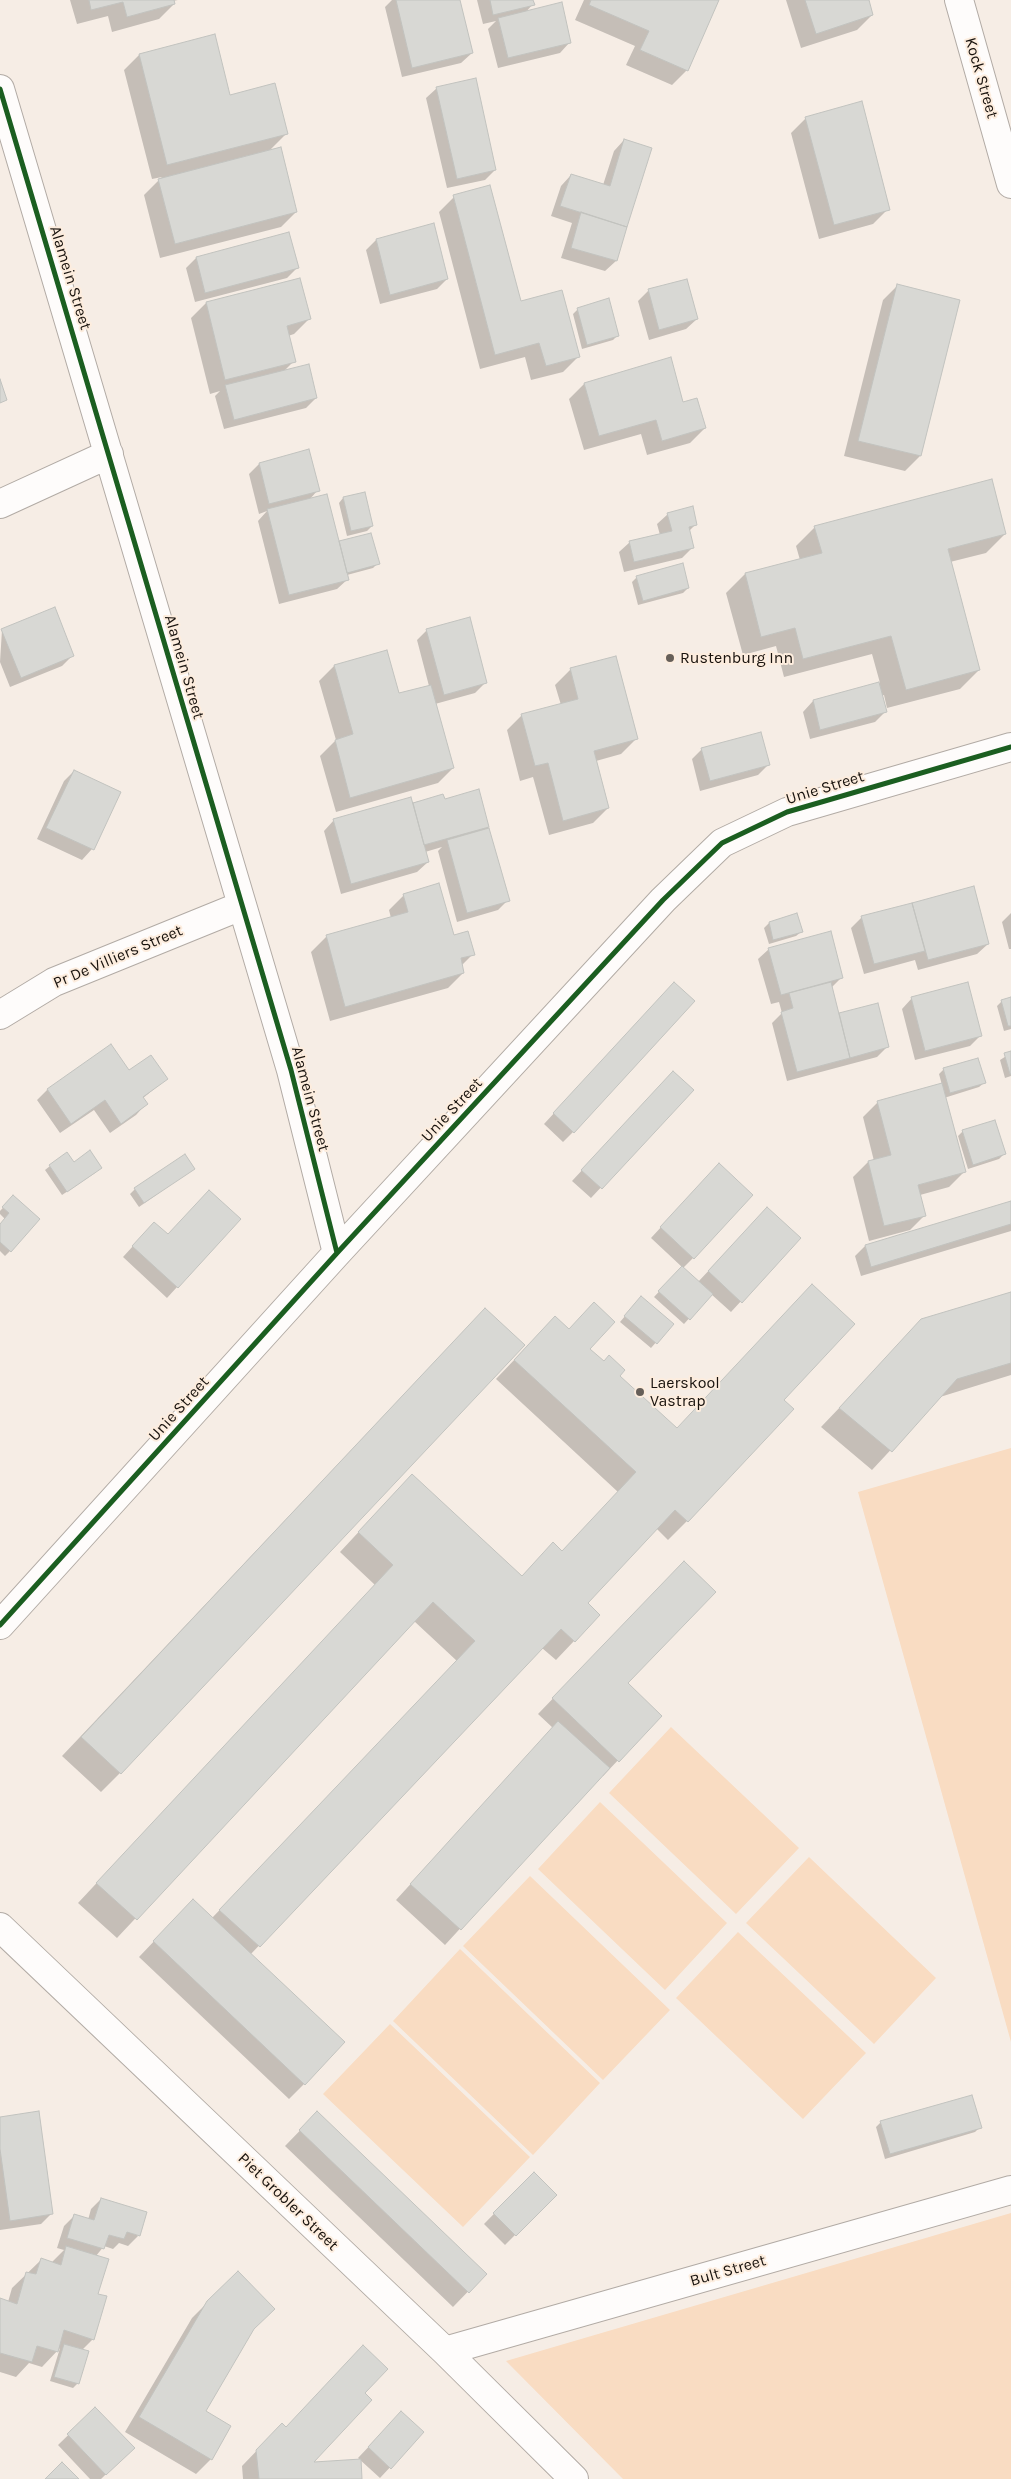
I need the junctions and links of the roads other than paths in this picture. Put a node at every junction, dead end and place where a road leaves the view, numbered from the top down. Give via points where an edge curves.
1 (959, 0) edge
2 (0, 89) edge
3 (1011, 184) edge
4 (109, 454) junction
5 (0, 504) edge
6 (1011, 747) edge
7 (241, 906) junction
8 (0, 1015) edge
9 (337, 1253) junction
10 (0, 1625) edge
11 (0, 1927) edge
12 (1011, 2190) edge
13 (445, 2351) junction
14 (574, 2479) edge

1 - 3 street, Kock Street
2 - 4 street, Alamein Street
4 - 5 street
4 - 7 street, Alamein Street
6 - 9 street, Unie Street via 787,812 722,843 663,900
7 - 8 street, Pr De Villiers Street via 54,982
7 - 9 street, Alamein Street via 291,1070
9 - 10 street, Unie Street
11 - 13 street, Piet Grobler Street
12 - 13 street, Bult Street
13 - 14 street, Piet Grobler Street

